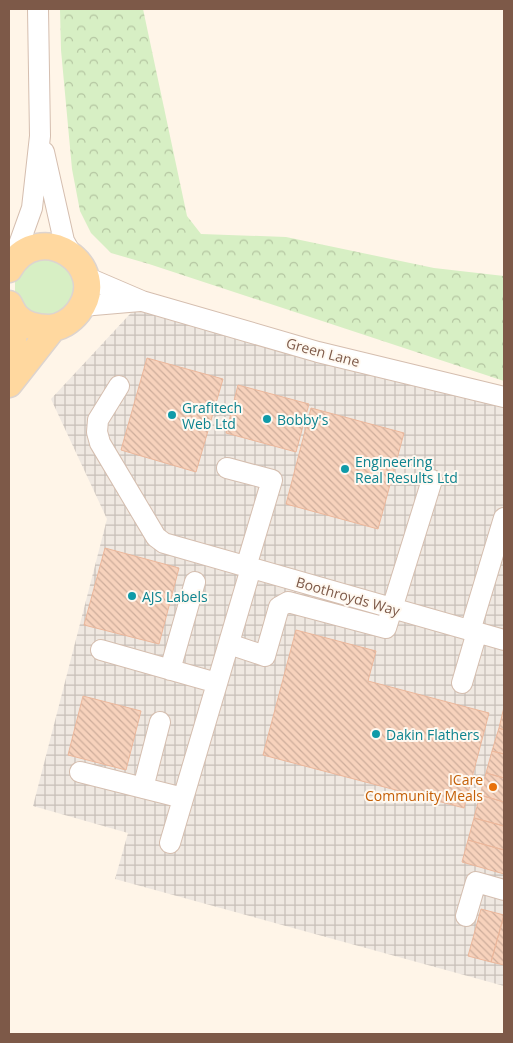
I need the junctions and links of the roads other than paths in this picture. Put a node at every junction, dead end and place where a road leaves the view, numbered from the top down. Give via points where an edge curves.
1 (38, 9) edge
2 (40, 136) junction
3 (10, 264) edge
4 (79, 266) junction
5 (142, 301) junction
6 (82, 306) junction
7 (13, 311) edge
8 (52, 328) junction
9 (9, 364) edge
10 (9, 384) edge
11 (119, 386) dead end
12 (504, 397) edge
13 (227, 468) dead end
14 (432, 480) dead end
15 (504, 518) edge
16 (249, 568) junction
17 (195, 582) dead end
18 (393, 608) junction
19 (473, 632) junction
20 (504, 640) edge
21 (228, 644) junction
22 (101, 650) dead end
23 (170, 670) junction
24 (217, 683) junction
25 (462, 683) dead end
26 (160, 722) dead end
27 (80, 772) dead end
28 (143, 788) junction
29 (183, 798) junction
30 (170, 843) dead end
31 (504, 890) edge
32 (466, 916) dead end

1 - 2 street
2 - 3 street via 32,208
2 - 4 street via 64,242
3 - 4 main road via 29,249 43,246 57,248
4 - 5 street, Green Lane
4 - 6 main road via 87,291
5 - 6 street, Green Lane
5 - 12 street, Green Lane via 318,352
6 - 8 main road via 74,318
7 - 8 main road via 25,323 38,328
7 - 9 main road
8 - 10 main road
11 - 16 street, Boothroyds Way via 98,420 97,432 100,443 156,537 164,543
13 - 16 street via 272,480
14 - 18 street
15 - 19 street
16 - 18 street, Boothroyds Way
16 - 21 street
17 - 23 street
18 - 19 street, Boothroyds Way
18 - 21 street via 386,628 288,602 279,607 265,656
19 - 20 street, Boothroyds Way
19 - 25 street
21 - 24 street
22 - 23 street
23 - 24 street
24 - 29 street
26 - 28 street
27 - 28 street
28 - 29 street
29 - 30 street
31 - 32 street via 476,882

